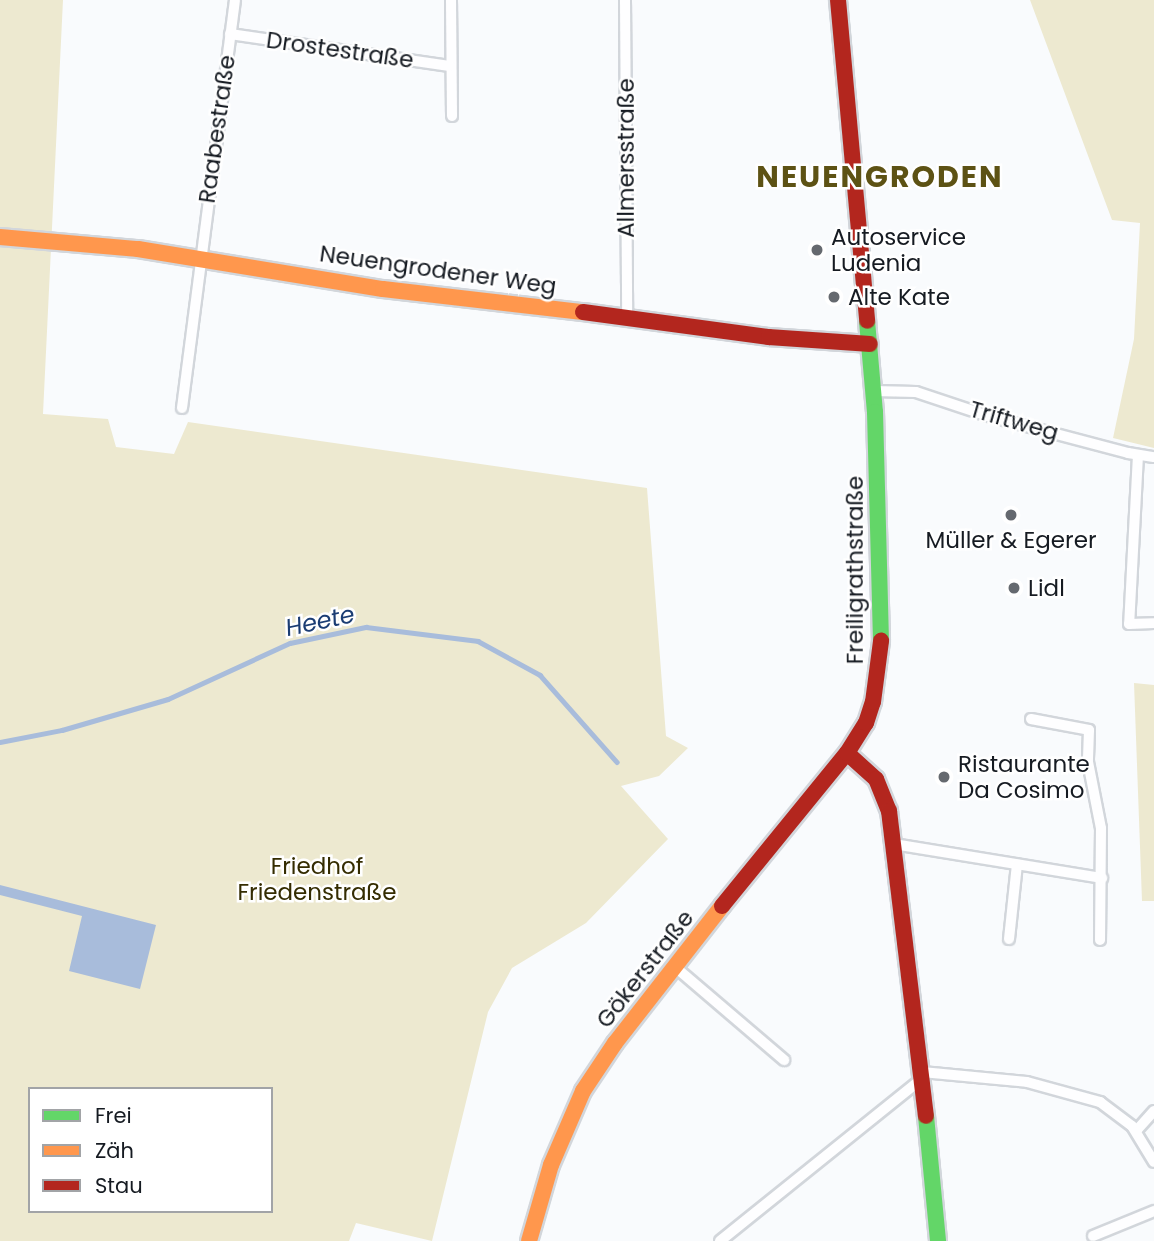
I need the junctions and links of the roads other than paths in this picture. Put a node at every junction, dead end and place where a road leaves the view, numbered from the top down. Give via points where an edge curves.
1 (235, 0) edge
2 (451, 0) edge
3 (625, 0) edge
4 (838, 0) edge
5 (230, 34) junction
6 (450, 66) junction
7 (452, 116) dead end
8 (0, 237) edge
9 (200, 258) junction
10 (627, 317) junction
11 (870, 344) junction
12 (874, 391) junction
13 (182, 408) dead end
14 (1138, 455) junction
15 (1154, 457) edge
16 (1154, 623) edge
17 (1031, 719) dead end
18 (847, 754) junction
19 (894, 844) junction
20 (1017, 864) junction
21 (1102, 878) junction
22 (1009, 939) dead end
23 (1100, 940) dead end
24 (674, 966) junction
25 (784, 1060) dead end
26 (922, 1075) junction
27 (1154, 1111) edge
28 (1136, 1132) junction
29 (1154, 1162) edge
30 (1154, 1211) edge
31 (1093, 1236) dead end
32 (529, 1241) edge
33 (720, 1241) edge
34 (938, 1241) edge

1 - 5 street, Raabestraße
2 - 6 street
3 - 10 street, Allmersstraße
4 - 11 street, Freiligrathstraße
5 - 6 street, Drostestraße
5 - 9 street, Raabestraße
6 - 7 street
8 - 9 street, Neuengrodener Weg
9 - 10 street, Neuengrodener Weg via 396,291
9 - 13 street, Raabestraße
10 - 11 street, Neuengrodener Weg via 769,337
11 - 12 street, Freiligrathstraße
12 - 14 street, Triftweg via 916,392
12 - 18 street, Freiligrathstraße via 881,645 873,702
14 - 15 street, Triftweg
14 - 16 street via 1129,624
17 - 21 street via 1089,730 1088,762 1101,828
18 - 19 street via 876,779
18 - 24 street, Gökerstraße
19 - 20 street
19 - 26 street
20 - 21 street
20 - 22 street
21 - 23 street
24 - 25 street
24 - 32 street, Gökerstraße via 583,1091 551,1164
26 - 28 street via 1027,1082 1100,1102
26 - 33 street
26 - 34 street
27 - 28 street
28 - 29 street
30 - 31 street

